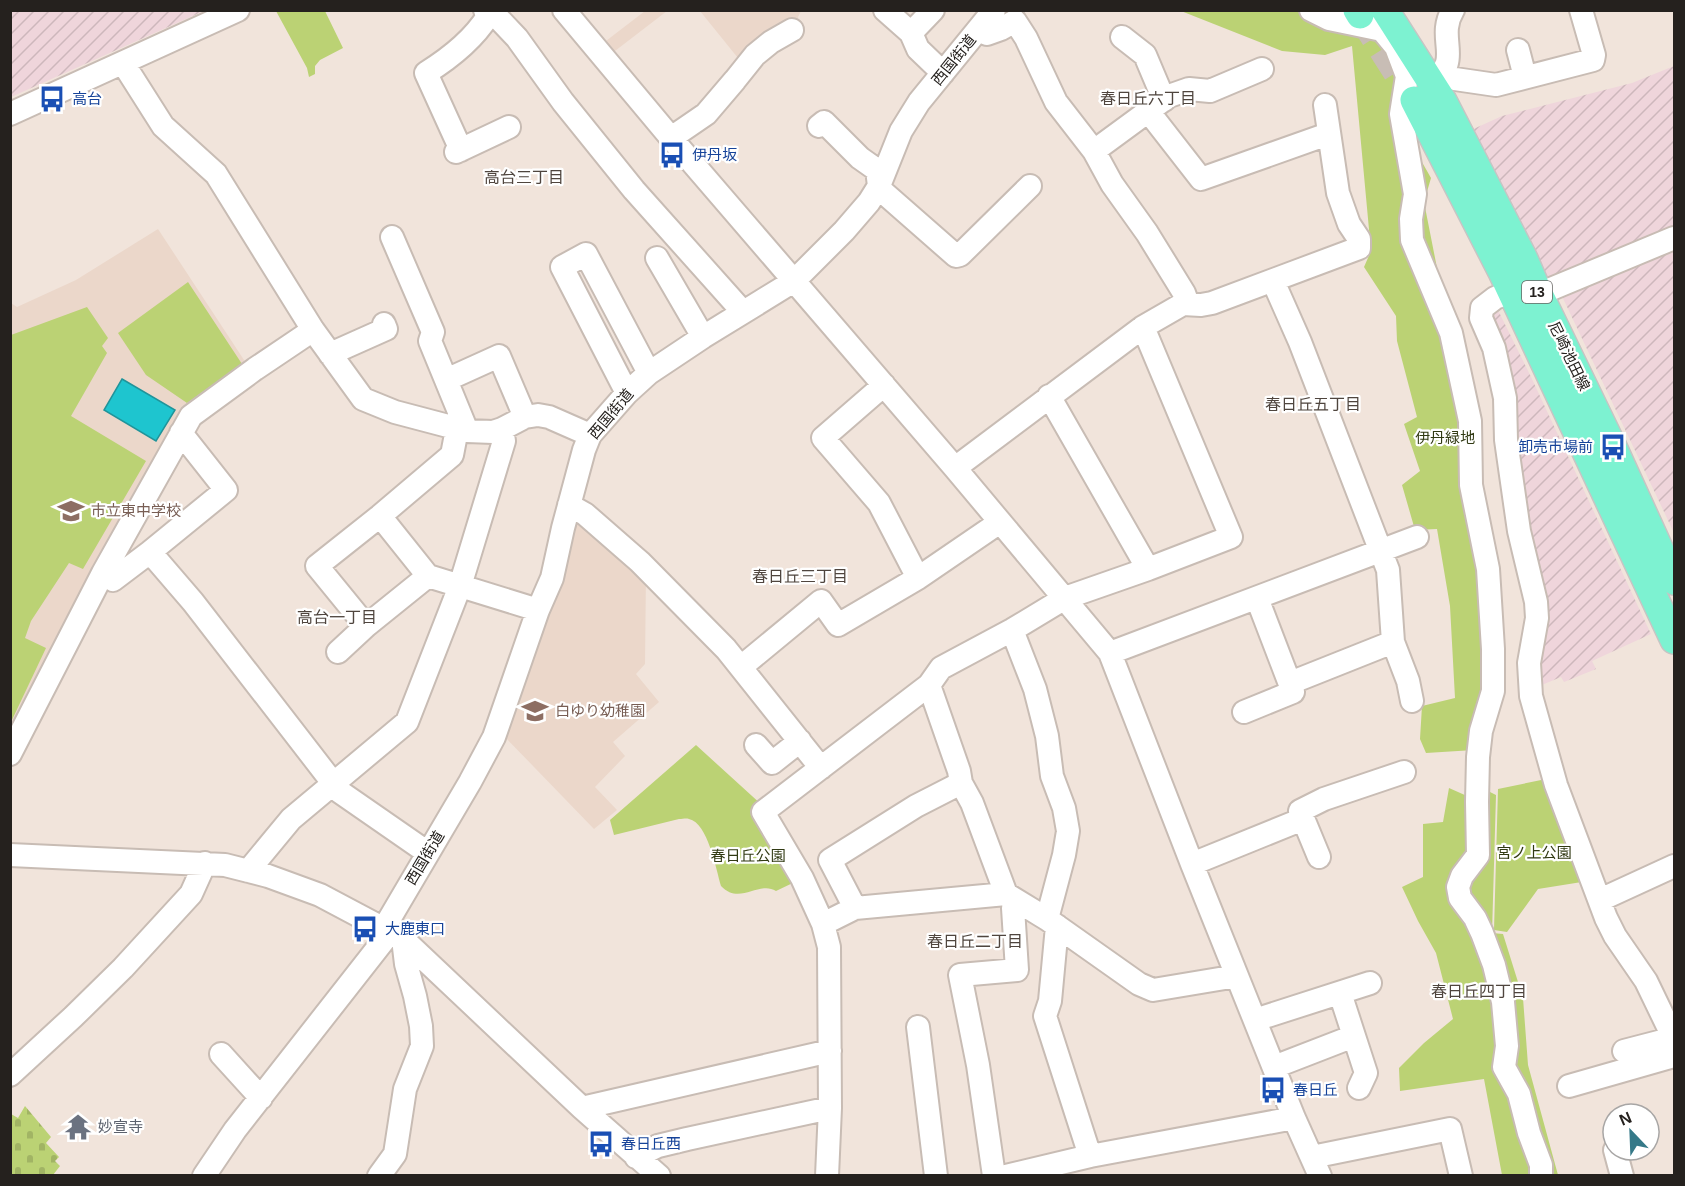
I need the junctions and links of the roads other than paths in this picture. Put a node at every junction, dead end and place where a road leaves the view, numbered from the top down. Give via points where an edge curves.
1 (238, 10) edge
2 (564, 10) edge
3 (885, 10) edge
4 (933, 10) edge
5 (994, 10) edge
6 (1311, 10) edge
7 (1453, 10) edge
8 (1581, 10) edge
9 (1367, 12) edge
10 (487, 13) edge
11 (792, 30) dead end
12 (978, 30) junction
13 (911, 33) junction
14 (1122, 37) dead end
15 (1518, 50) dead end
16 (123, 63) junction
17 (1263, 69) dead end
18 (943, 73) junction
19 (1525, 77) junction
20 (1428, 85) junction
21 (1325, 105) dead end
22 (1156, 106) junction
23 (10, 114) edge
24 (819, 126) dead end
25 (509, 127) dead end
26 (1328, 134) junction
27 (670, 138) junction
28 (1094, 151) junction
29 (879, 186) junction
30 (1030, 186) dead end
31 (392, 237) dead end
32 (1674, 238) edge
33 (657, 258) dead end
34 (794, 281) junction
35 (1273, 281) junction
36 (1510, 292) junction
37 (1539, 294) junction
38 (1188, 304) junction
39 (743, 312) junction
40 (1143, 327) junction
41 (385, 328) dead end
42 (313, 330) junction
43 (703, 337) junction
44 (330, 354) junction
45 (650, 373) junction
46 (446, 380) junction
47 (884, 384) junction
48 (627, 393) junction
49 (1050, 396) junction
50 (525, 417) junction
51 (502, 429) junction
52 (462, 430) junction
53 (181, 433) junction
54 (590, 435) junction
55 (955, 468) junction
56 (569, 506) junction
57 (380, 516) junction
58 (1000, 522) junction
59 (1417, 537) dead end
60 (1380, 550) junction
61 (150, 552) junction
62 (1148, 569) junction
63 (103, 573) junction
64 (428, 576) junction
65 (918, 578) junction
66 (1674, 578) edge
67 (460, 586) junction
68 (1065, 598) junction
69 (1257, 598) junction
70 (538, 610) junction
71 (366, 626) junction
72 (1012, 630) junction
73 (1674, 640) edge
74 (1393, 642) junction
75 (338, 652) dead end
76 (1110, 653) junction
77 (741, 667) junction
78 (1290, 683) junction
79 (930, 685) junction
80 (1412, 701) dead end
81 (1244, 712) dead end
82 (800, 741) junction
83 (756, 745) dead end
84 (10, 754) edge
85 (821, 768) junction
86 (1393, 772) dead end
87 (333, 783) junction
88 (961, 783) junction
89 (1303, 819) junction
90 (428, 853) junction
91 (10, 855) edge
92 (1318, 857) dead end
93 (205, 863) junction
94 (1192, 864) junction
95 (1674, 866) edge
96 (248, 871) junction
97 (1011, 897) junction
98 (1600, 900) junction
99 (855, 908) junction
100 (1052, 923) junction
101 (824, 924) junction
102 (392, 933) junction
103 (1237, 976) junction
104 (1370, 983) dead end
105 (1340, 993) junction
106 (1255, 1020) junction
107 (918, 1027) dead end
108 (1354, 1036) junction
109 (1674, 1038) edge
110 (830, 1051) junction
111 (1624, 1051) dead end
112 (221, 1054) dead end
113 (1674, 1056) edge
114 (1274, 1067) junction
115 (10, 1075) edge
116 (1582, 1085) dead end
117 (1359, 1088) dead end
118 (261, 1098) junction
119 (582, 1108) junction
120 (830, 1108) junction
121 (1294, 1118) junction
122 (1090, 1156) junction
123 (636, 1157) junction
124 (1316, 1166) edge
125 (204, 1176) edge
126 (380, 1176) edge
127 (659, 1176) edge
128 (827, 1176) edge
129 (936, 1176) edge
130 (994, 1176) edge
131 (1006, 1176) edge
132 (1461, 1176) edge
133 (1541, 1176) edge

1 - 16 street
2 - 27 street
3 - 13 street
4 - 13 street
5 - 12 street, 西国街道
6 - 133 street via 1329,19 1382,30 1395,47 1407,76 1401,114 1415,194 1412,240 1451,333 1470,422 1471,485 1488,569 1493,691 1478,757 1478,855 1458,887 1494,965 1507,1030 1504,1067 1519,1094
7 - 20 street via 1446,26 1448,64
8 - 19 street via 1593,60
9 - 20 main road, 尼崎池田線 / 13
10 - 25 street via 481,27 462,46 419,76 459,151
10 - 39 street via 498,18 517,38 634,190
11 - 27 street via 755,55 706,114
12 - 18 street, 西国街道
12 - 28 street via 987,34 1015,21 1056,102
13 - 18 street via 918,49
14 - 22 street via 1145,55
15 - 19 street
16 - 23 street
16 - 42 street via 163,126 216,174
17 - 22 street via 1210,91 1189,89
18 - 29 street, 西国街道 via 901,131
19 - 20 street via 1496,84 1455,79
20 - 36 main road, 尼崎池田線 / 13
20 - 37 main road, 尼崎池田線 / 13 via 1443,101
21 - 26 street
22 - 26 street via 1201,180
22 - 28 street
24 - 29 street via 824,122 877,170
26 - 35 street via 1338,193 1359,239 1359,248
27 - 34 street
28 - 38 street
29 - 30 street via 956,256
29 - 34 street, 西国街道 via 844,231
31 - 46 street via 433,332 430,341
32 - 37 street
33 - 43 street
34 - 39 street, 西国街道
34 - 47 street
35 - 38 street via 1212,303
35 - 60 street
36 - 37 street
36 - 73 main road, 尼崎池田線 / 13
36 - 98 street via 1495,297 1482,308 1481,318 1494,348 1505,398 1506,440 1519,531 1536,602 1529,663 1531,696 1556,785
37 - 66 main road, 尼崎池田線 / 13
38 - 40 street
39 - 43 street, 西国街道
40 - 49 street
40 - 62 street via 1232,537
41 - 44 street
42 - 44 street
42 - 53 street via 191,416
43 - 45 street, 西国街道
44 - 52 street via 363,399
45 - 48 street, 西国街道
45 - 48 street via 586,254 562,267
46 - 50 street via 499,356
46 - 52 street
47 - 55 street
47 - 65 street via 823,438 879,503
48 - 54 street, 西国街道
49 - 55 street
49 - 62 street
50 - 51 street
50 - 54 street via 545,416
51 - 52 street
51 - 67 street via 504,441
52 - 57 street via 452,455
53 - 61 street via 226,490
53 - 63 street
54 - 56 street, 西国街道
55 - 58 street
56 - 70 street, 西国街道 via 552,578
56 - 77 street via 585,514 639,562
57 - 64 street
57 - 71 street via 317,566
58 - 65 street
58 - 68 street
59 - 60 street
60 - 69 street
60 - 74 street via 1388,570
61 - 63 street via 113,580
61 - 87 street
62 - 68 street
63 - 84 street
64 - 67 street
64 - 71 street
65 - 77 street via 838,625 821,601
67 - 70 street
67 - 87 street via 406,722
68 - 72 street
68 - 76 street
69 - 76 street
69 - 78 street
70 - 90 street, 西国街道 via 494,737
71 - 75 street
72 - 79 street via 941,668
72 - 100 street via 1035,689 1052,776 1068,831
74 - 78 street
74 - 80 street
76 - 94 street
77 - 82 street
78 - 81 street via 1293,692
79 - 85 street
79 - 88 street
82 - 83 street via 772,763
82 - 85 street
85 - 101 street via 763,812
86 - 89 street via 1300,811
87 - 90 street via 340,792
87 - 96 street via 291,819
88 - 97 street
88 - 99 street via 830,860
89 - 92 street
89 - 94 street
90 - 102 street, 西国街道
91 - 93 street
93 - 96 street
93 - 115 street via 190,894 123,968
94 - 103 street
95 - 98 street
96 - 102 street via 320,895
97 - 99 street
97 - 100 street
97 - 130 street via 1017,970 960,975
98 - 109 street via 1615,936 1646,981
99 - 101 street
100 - 103 street via 1153,990
100 - 122 street via 1050,1000 1045,1016
101 - 110 street via 829,947
102 - 118 street, 西国街道
102 - 119 street
102 - 126 street via 415,996 422,1046 405,1089 395,1154
103 - 106 street
104 - 105 street
105 - 106 street
105 - 108 street
106 - 114 street
107 - 129 street
108 - 114 street
108 - 117 street via 1366,1073
109 - 111 street
110 - 119 street
110 - 120 street
112 - 118 street
113 - 116 street
114 - 121 street
118 - 125 street, 西国街道
119 - 123 street
120 - 123 street via 668,1143
120 - 128 street
121 - 122 street
121 - 124 street
122 - 131 street
123 - 127 street
124 - 132 street via 1450,1129

